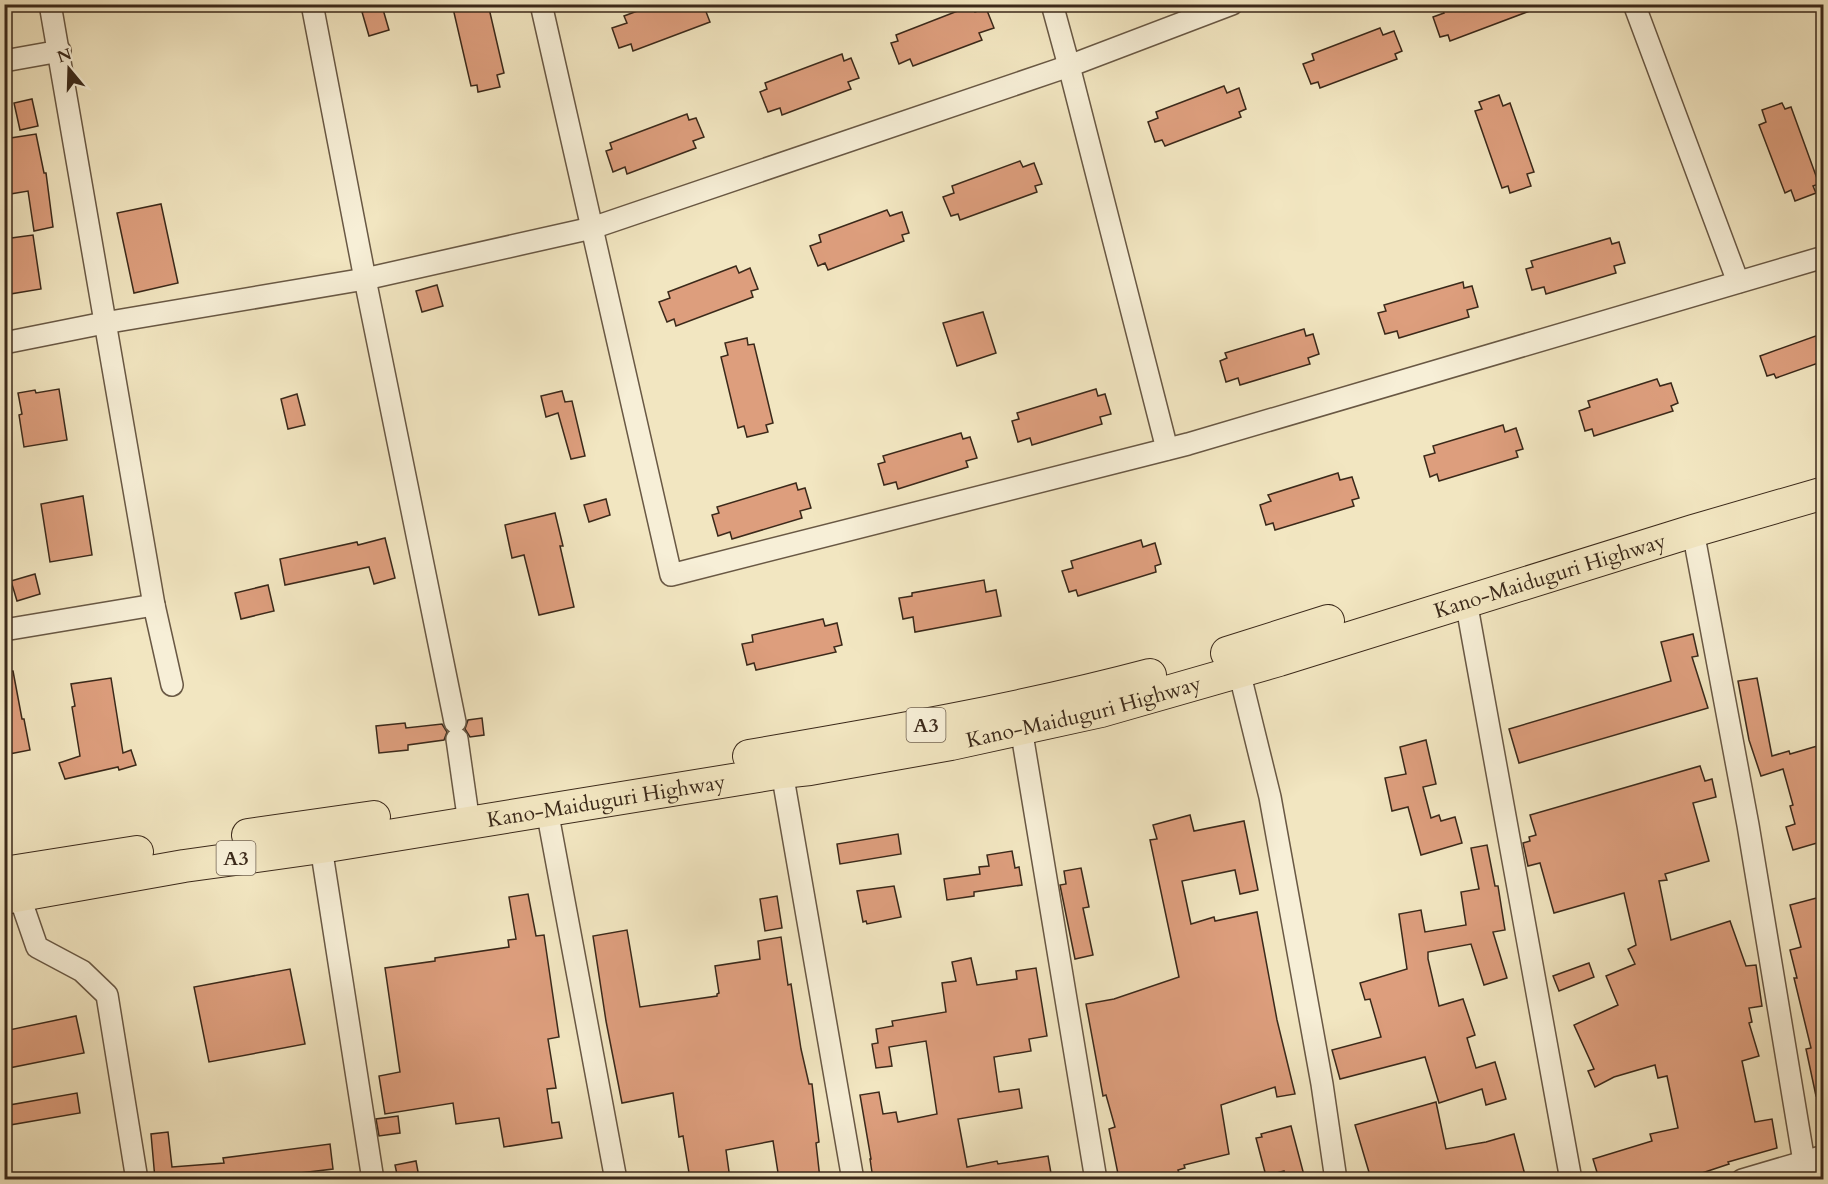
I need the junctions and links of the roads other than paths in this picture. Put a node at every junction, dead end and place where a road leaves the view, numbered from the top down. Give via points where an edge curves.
1 (50, 4) edge
2 (312, 4) edge
3 (541, 4) edge
4 (1052, 4) edge
5 (1233, 4) edge
6 (1634, 4) edge
7 (60, 51) junction
8 (4, 61) edge
9 (1069, 66) junction
10 (592, 228) junction
11 (1824, 257) edge
12 (364, 279) junction
13 (1738, 282) junction
14 (104, 323) junction
15 (4, 343) edge
16 (1167, 449) junction
17 (1824, 474) edge
18 (1824, 493) edge
19 (1693, 531) junction
20 (1466, 601) junction
21 (154, 605) junction
22 (4, 630) edge
23 (1239, 671) junction
24 (171, 685) dead end
25 (1021, 728) junction
26 (782, 772) junction
27 (547, 810) junction
28 (467, 812) junction
29 (321, 847) junction
30 (10, 889) edge
31 (1811, 1166) edge
32 (137, 1179) edge
33 (373, 1179) edge
34 (615, 1179) edge
35 (853, 1179) edge
36 (1096, 1179) edge
37 (1336, 1179) edge
38 (1571, 1179) edge
39 (1742, 1179) edge

1 - 7 street
2 - 12 street
3 - 10 street
4 - 9 street
5 - 9 street
6 - 13 street
7 - 8 street
7 - 14 street
9 - 10 street
9 - 16 street
10 - 12 street
10 - 16 street via 671,575
11 - 13 street
12 - 14 street
12 - 28 street via 456,730
13 - 16 street
14 - 15 street
14 - 21 street
17 - 28 highway, Kano-Maiduguri Highway / A3 via 1098,689 947,722
18 - 19 highway, Kano-Maiduguri Highway / A3
19 - 20 highway, Kano-Maiduguri Highway / A3
19 - 31 street
20 - 23 highway, Kano-Maiduguri Highway / A3
20 - 38 street
21 - 22 street
21 - 24 street
23 - 25 highway, Kano-Maiduguri Highway / A3 via 1101,711
23 - 37 street via 1270,797
25 - 26 highway, Kano-Maiduguri Highway / A3 via 951,744
25 - 36 street
26 - 27 highway, Kano-Maiduguri Highway / A3
26 - 35 street
27 - 28 highway, Kano-Maiduguri Highway / A3
27 - 34 street
28 - 29 highway, Kano-Maiduguri Highway / A3
28 - 30 highway, Kano-Maiduguri Highway / A3 via 356,820
29 - 30 highway, Kano-Maiduguri Highway / A3
29 - 33 street
30 - 32 street via 37,947 82,971 107,995
31 - 39 street

